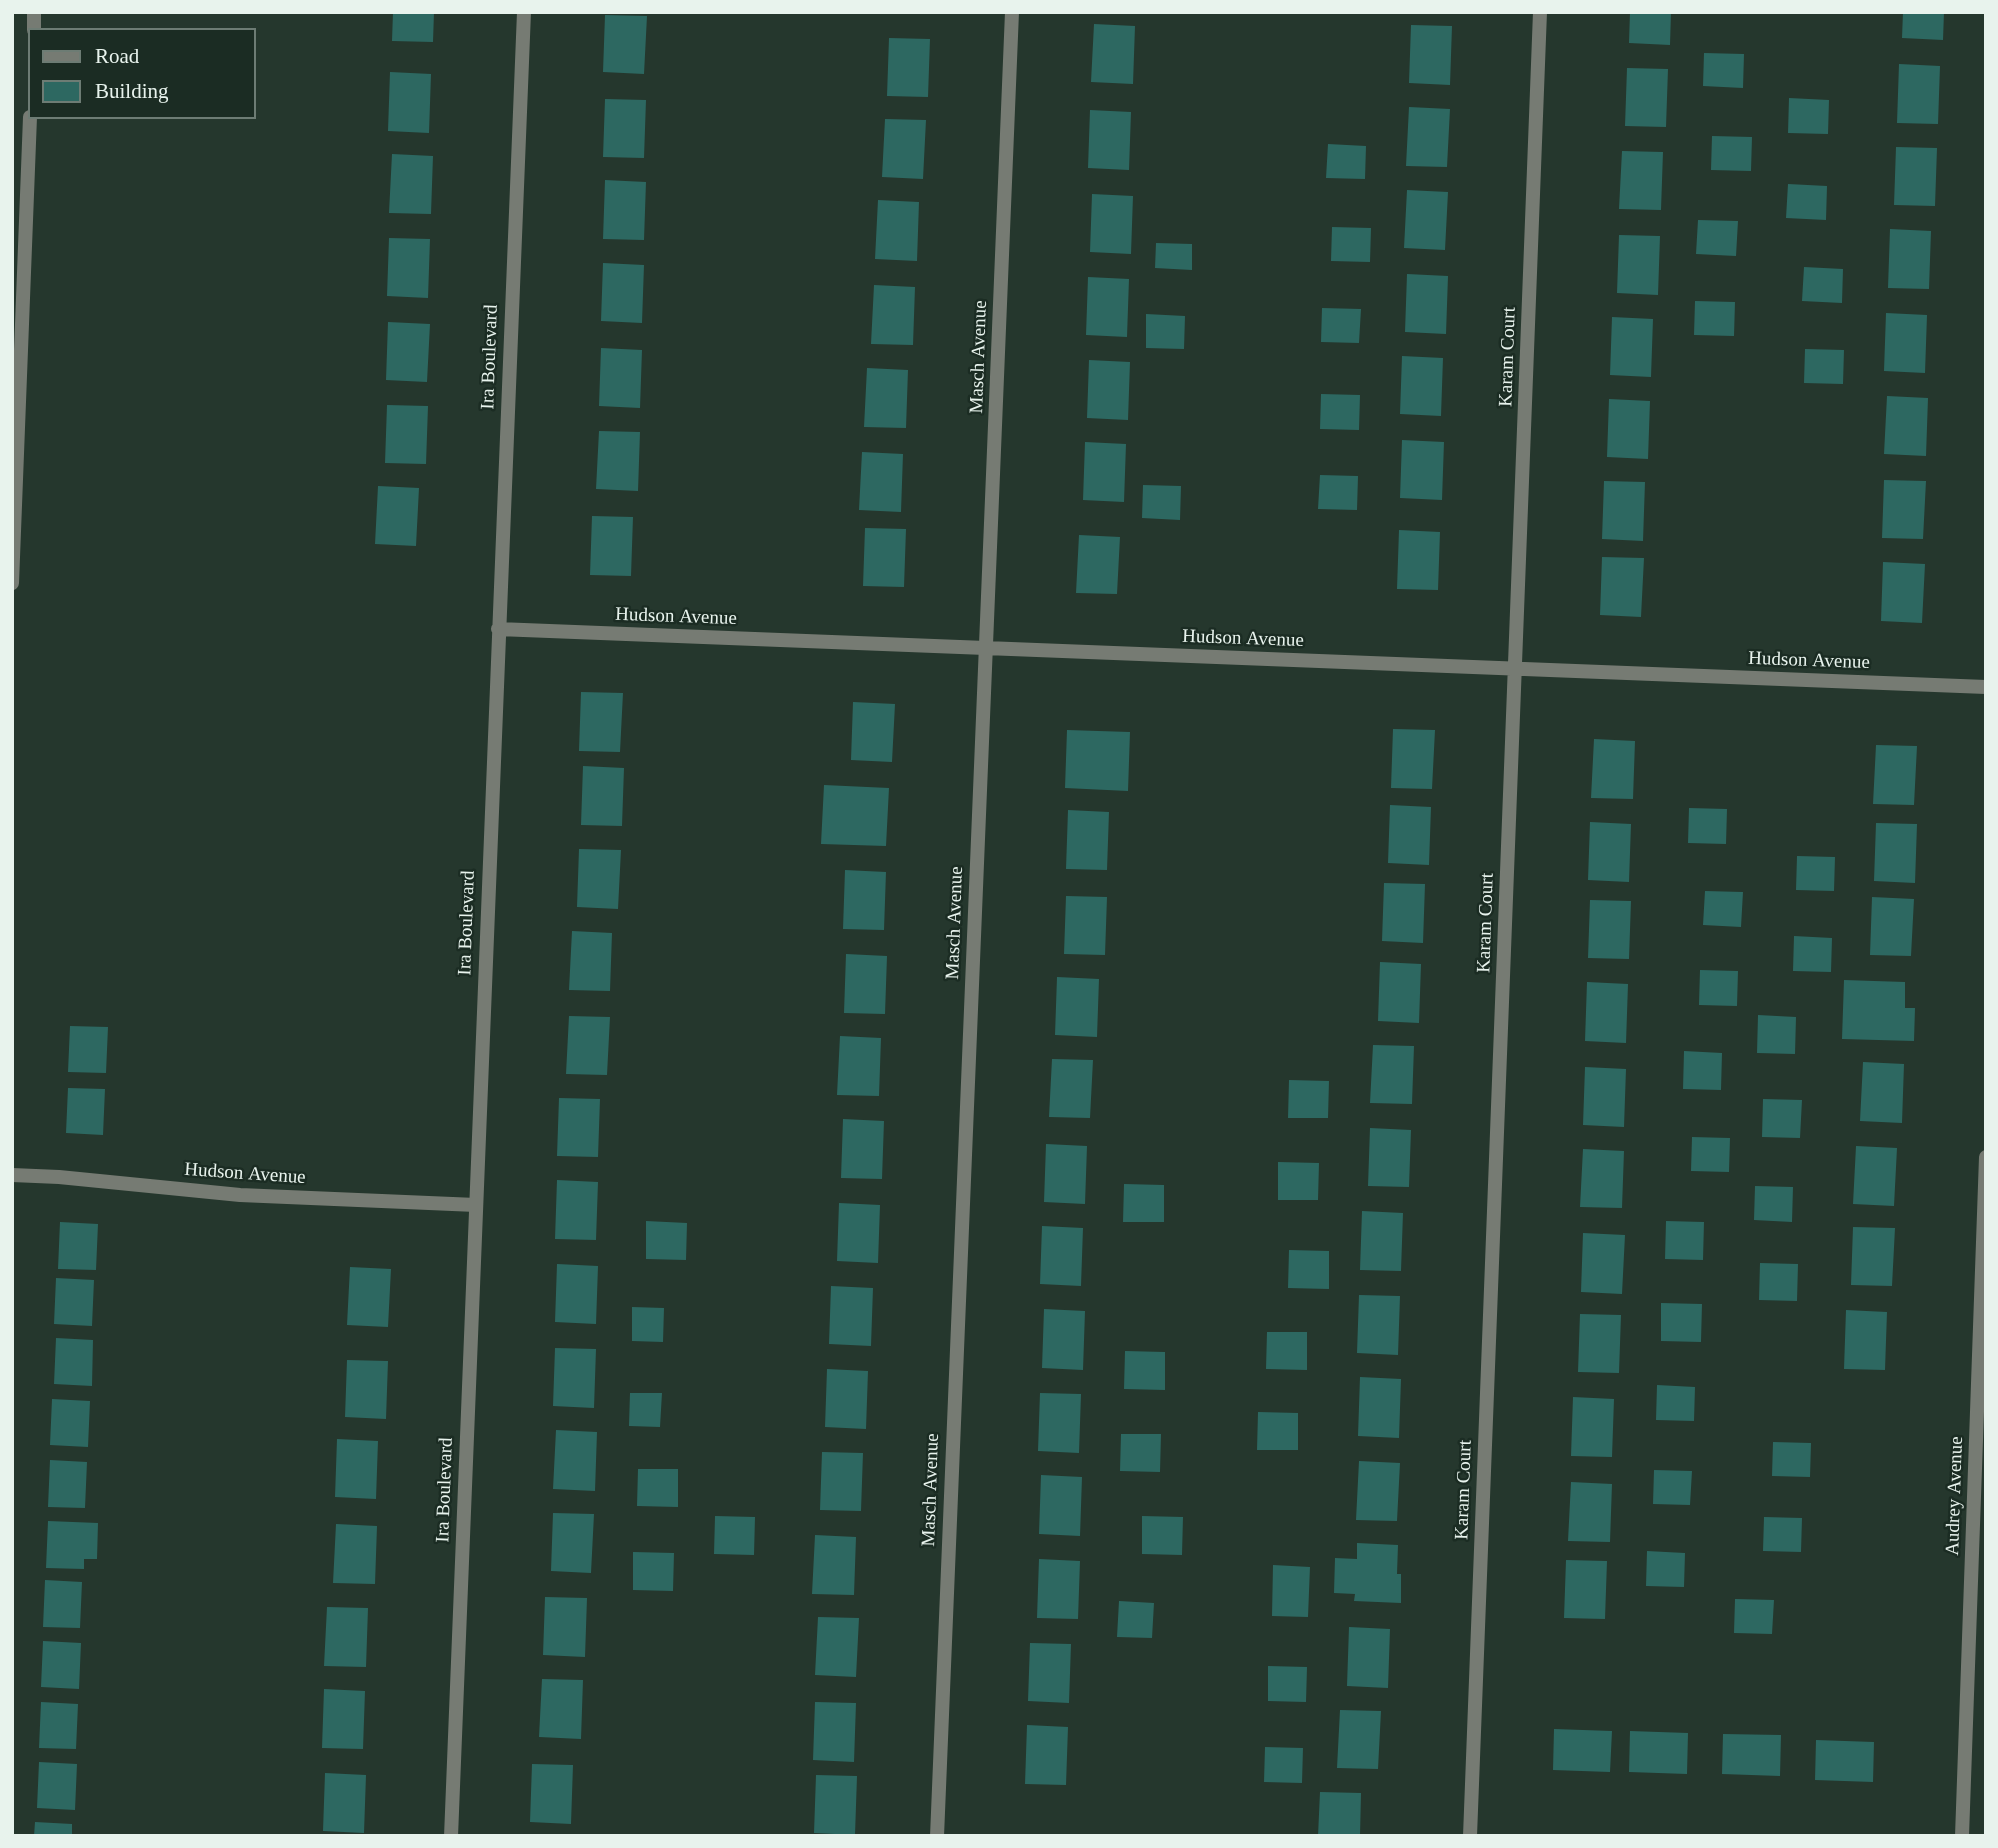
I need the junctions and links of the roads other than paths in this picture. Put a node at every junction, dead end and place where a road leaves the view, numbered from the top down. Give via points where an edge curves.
1 (524, 12) edge
2 (1012, 12) edge
3 (1540, 12) edge
4 (30, 119) edge
5 (12, 583) edge
6 (498, 629) junction
7 (985, 648) junction
8 (1515, 669) junction
9 (1986, 687) edge
10 (1986, 1157) edge
11 (12, 1175) edge
12 (475, 1205) junction
13 (451, 1836) edge
14 (937, 1836) edge
15 (1470, 1836) edge
16 (1962, 1836) edge

1 - 6 street, Ira Boulevard
2 - 7 street, Masch Avenue
3 - 8 street, Karam Court
4 - 5 street
6 - 7 street, Hudson Avenue
6 - 12 street, Ira Boulevard
7 - 8 street, Hudson Avenue
7 - 14 street, Masch Avenue
8 - 9 street, Hudson Avenue
8 - 15 street, Karam Court
10 - 16 street, Audrey Avenue
11 - 12 street, Hudson Avenue via 240,1195
12 - 13 street, Ira Boulevard

